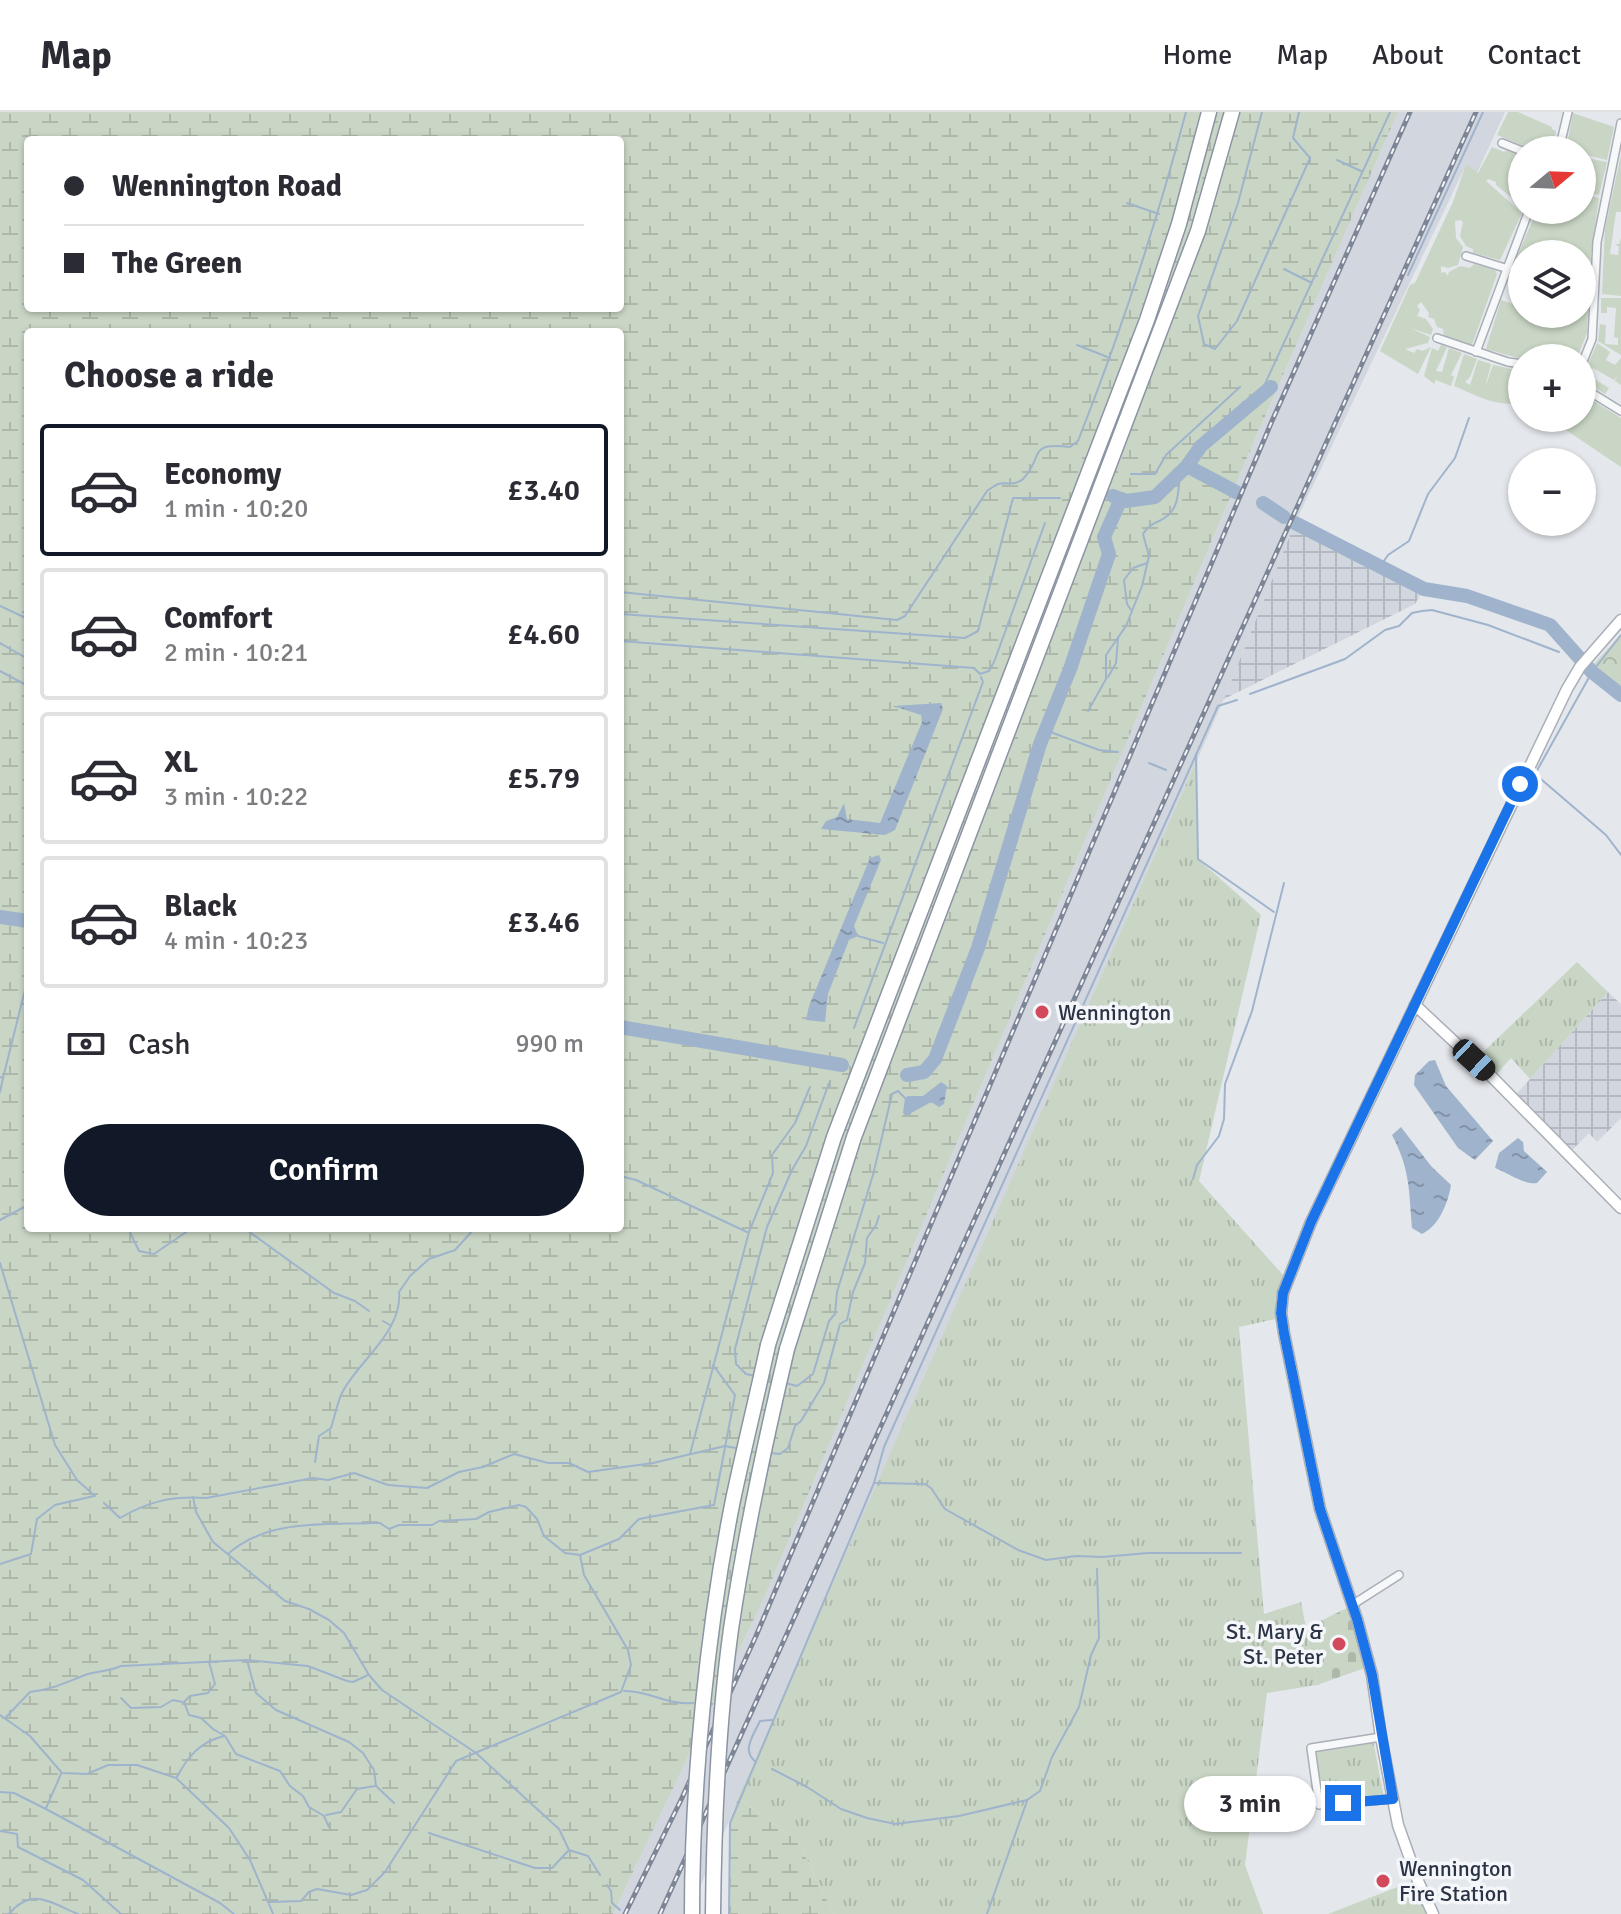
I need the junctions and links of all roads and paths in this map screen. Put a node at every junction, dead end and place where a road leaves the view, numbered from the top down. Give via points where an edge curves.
1 (1209, 112) edge
2 (1232, 112) edge
3 (1568, 112) edge
4 (1621, 123) edge
5 (1562, 136) edge
6 (1502, 143) dead end
7 (1508, 145) edge
8 (1523, 224) edge
9 (1466, 256) dead end
10 (1505, 268) junction
11 (1437, 338) dead end
12 (1590, 344) edge
13 (1476, 352) junction
14 (1508, 360) edge
15 (1596, 396) edge
16 (1621, 411) edge
17 (1621, 620) edge
18 (1415, 1005) junction
19 (1621, 1208) edge
20 (1399, 1575) dead end
21 (1352, 1605) junction
22 (1381, 1737) junction
23 (1393, 1799) junction
24 (692, 1914) edge
25 (713, 1914) edge
26 (1433, 1914) edge

1 - 24 highway, bridge via 1147,320 834,1137 768,1345 732,1503 713,1626
2 - 25 highway, bridge via 1198,231 854,1137 787,1349 758,1473 731,1632 714,1821
3 - 5 street
4 - 12 street via 1597,242
6 - 7 street
8 - 10 street
9 - 10 street
10 - 13 street
11 - 13 street
13 - 14 street
15 - 16 street
17 - 18 main road via 1580,667
18 - 19 main road
18 - 21 main road via 1311,1222 1281,1304 1320,1509
20 - 21 street
21 - 22 main road via 1372,1675
22 - 23 main road
22 - 23 street via 1311,1748 1319,1805
23 - 26 main road via 1406,1850

